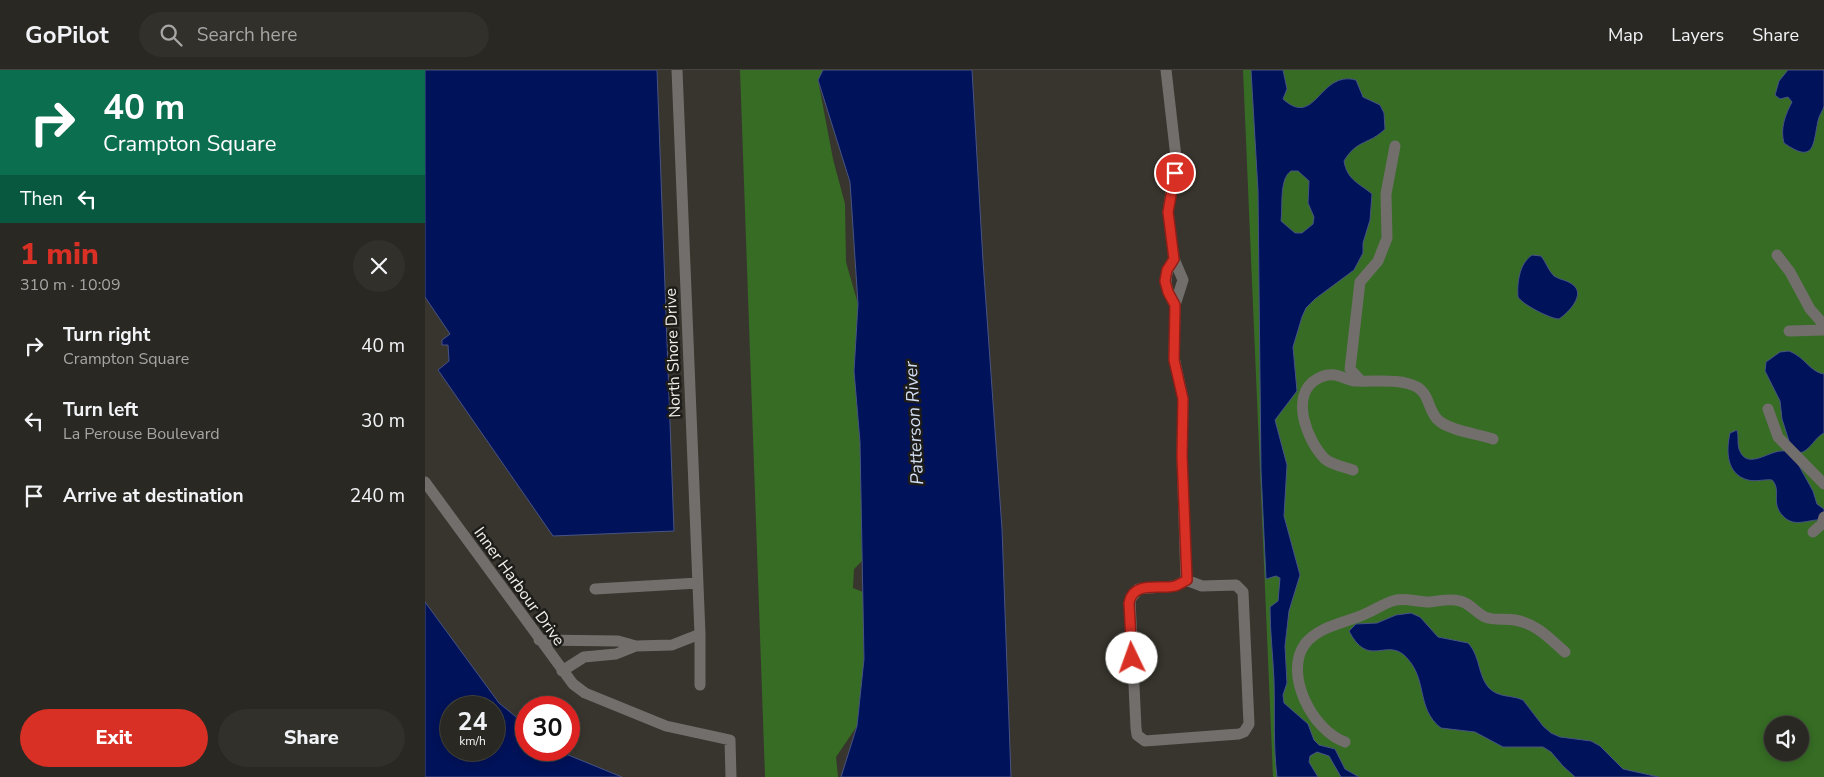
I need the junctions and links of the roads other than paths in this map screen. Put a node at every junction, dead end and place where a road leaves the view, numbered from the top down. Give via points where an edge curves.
1 (677, 70) edge
2 (1166, 70) edge
3 (1395, 146) dead end
4 (1777, 255) dead end
5 (1174, 259) junction
6 (1175, 305) junction
7 (1824, 325) edge
8 (1824, 330) edge
9 (1789, 331) dead end
10 (1361, 380) junction
11 (1768, 409) dead end
12 (1493, 439) dead end
13 (1353, 470) dead end
14 (1824, 478) edge
15 (425, 482) edge
16 (1824, 484) edge
17 (429, 495) edge
18 (1187, 580) junction
19 (698, 582) junction
20 (595, 589) dead end
21 (700, 634) junction
22 (539, 640) junction
23 (637, 646) junction
24 (1565, 652) dead end
25 (562, 671) junction
26 (700, 685) dead end
27 (1345, 742) dead end
28 (731, 777) edge

1 - 19 street, North Shore Drive
2 - 5 street via 1176,157 1168,212
3 - 10 street via 1387,194 1387,238 1378,261 1360,282 1350,369
4 - 7 street via 1810,309
5 - 6 street via 1183,280
5 - 6 street via 1165,281
6 - 18 street via 1174,360 1183,404
8 - 9 street
10 - 12 street via 1398,382 1418,388 1426,396 1437,419 1448,427
10 - 13 street via 1321,376 1311,382 1303,395 1302,413 1311,437 1325,459
11 - 16 street via 1783,444 1800,457
14 - 16 street
15 - 17 street, Inner Harbour Drive
17 - 22 street, Inner Harbour Drive
18 - 18 street via 1202,586 1236,585 1243,592 1249,724 1239,734 1145,741 1136,730 1130,600 1138,589 1175,586
19 - 20 street
19 - 21 street, North Shore Drive
21 - 23 street via 672,644
21 - 26 street, North Shore Drive
22 - 23 street via 618,641
22 - 25 street, Inner Harbour Drive
23 - 25 street via 616,654 584,657
24 - 27 street via 1527,623 1485,617 1459,600 1397,600 1352,617 1314,635 1304,645 1300,656 1300,681 1306,705 1328,732
25 - 28 street, Inner Harbour Drive via 573,684 598,699 666,726 730,740

